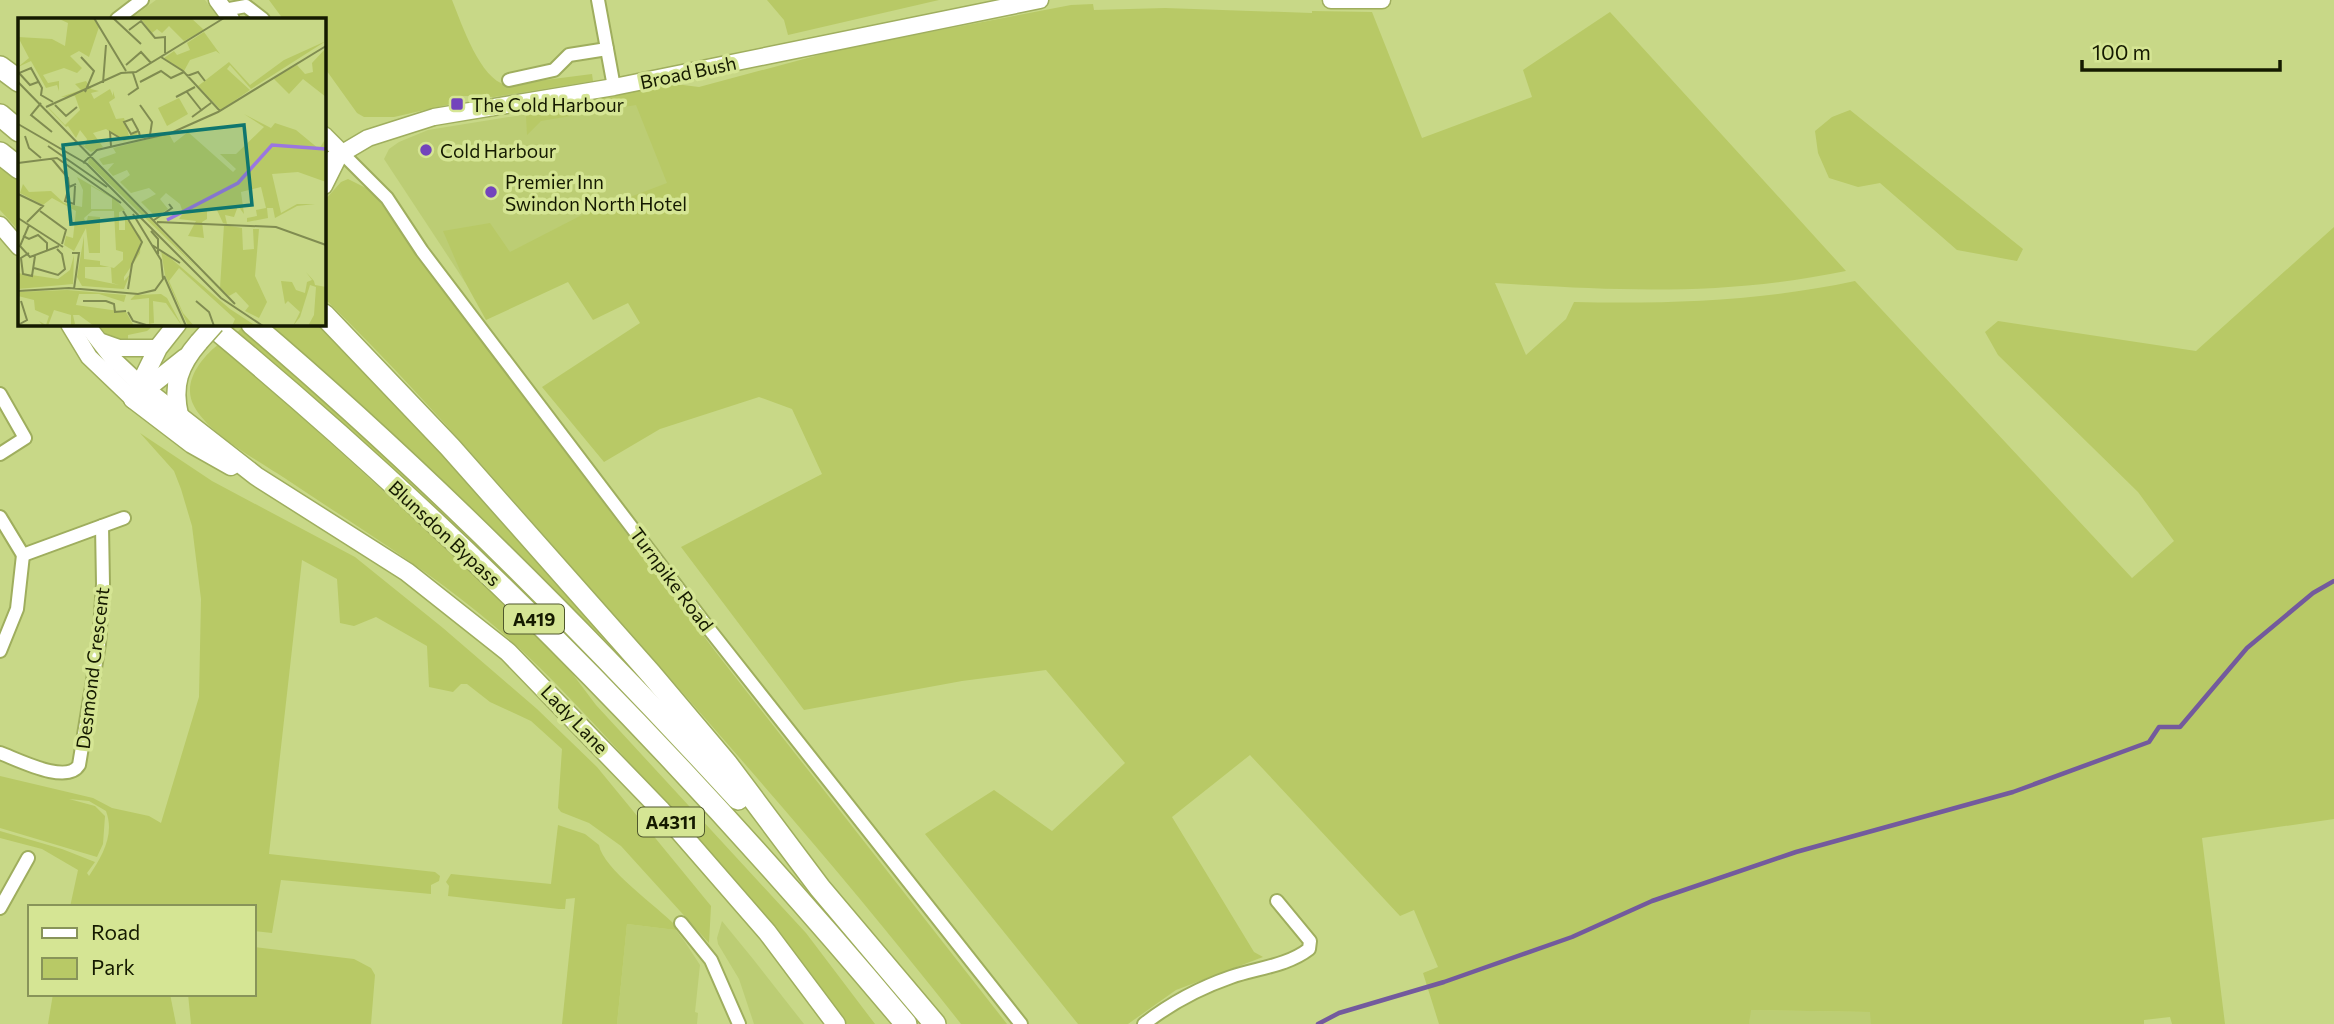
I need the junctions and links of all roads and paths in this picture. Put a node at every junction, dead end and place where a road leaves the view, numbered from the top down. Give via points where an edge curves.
1 (142, 0) edge
2 (598, 0) edge
3 (1040, 0) edge
4 (1331, 0) edge
5 (1382, 0) edge
6 (997, 3) edge
7 (247, 4) edge
8 (224, 10) edge
9 (118, 18) edge
10 (262, 18) edge
11 (607, 49) junction
12 (0, 67) edge
13 (18, 80) edge
14 (509, 80) dead end
15 (614, 87) junction
16 (0, 115) edge
17 (18, 130) edge
18 (326, 137) edge
19 (341, 152) junction
20 (0, 153) edge
21 (326, 163) edge
22 (18, 167) edge
23 (326, 182) edge
24 (0, 225) edge
25 (18, 246) edge
26 (326, 318) edge
27 (70, 326) edge
28 (88, 326) edge
29 (175, 326) edge
30 (210, 326) edge
31 (214, 326) edge
32 (254, 326) edge
33 (102, 342) junction
34 (158, 348) junction
35 (193, 349) junction
36 (139, 391) junction
37 (0, 394) edge
38 (179, 415) junction
39 (0, 454) edge
40 (256, 476) junction
41 (124, 518) dead end
42 (1, 522) edge
43 (102, 526) junction
44 (23, 555) junction
45 (0, 651) edge
46 (0, 753) edge
47 (28, 858) dead end
48 (820, 888) junction
49 (1277, 901) dead end
50 (0, 908) edge
51 (809, 911) junction
52 (681, 923) dead end
53 (738, 1024) edge
54 (836, 1024) edge
55 (889, 1024) edge
56 (906, 1024) edge
57 (935, 1024) edge
58 (1021, 1024) edge
59 (1144, 1024) edge

1 - 9 street
2 - 11 street
3 - 6 main road, Broad Bush
4 - 5 main road
6 - 15 main road, Broad Bush
7 - 8 street
7 - 10 street
11 - 14 street via 569,55 554,70
11 - 15 street
12 - 13 highway
15 - 19 main road, Broad Bush via 434,117 381,133
16 - 17 highway
18 - 19 main road, Turnpike Road
19 - 21 main road
19 - 23 main road
19 - 58 street, Turnpike Road via 387,198 422,251 709,629
20 - 22 highway
24 - 25 main road
26 - 48 highway, A419 via 450,447 651,674 727,764
27 - 36 main road, Lady Lane via 89,357
28 - 33 main road, Lady Lane
29 - 34 main road
30 - 35 main road, bridge
31 - 51 highway, Blunsdon Bypass / A419 via 505,590 651,737
32 - 48 highway, Blunsdon Bypass / A419 via 569,619
33 - 34 main road via 119,348
33 - 36 main road, Lady Lane
34 - 36 main road
35 - 36 main road
35 - 38 main road via 178,374
36 - 38 main road, Lady Lane / A4311
36 - 40 main road, Lady Lane / A4311 via 192,444
37 - 39 street via 25,438
38 - 40 main road, Lady Lane / A4311
40 - 54 main road, Lady Lane / A4311 via 407,572 467,617 535,678 721,878
41 - 43 street
42 - 44 street
43 - 44 street
43 - 46 street, Desmond Crescent via 99,644 79,765 72,773 61,774
44 - 45 street via 17,609
47 - 50 street
48 - 57 highway, A419
49 - 59 street via 1310,941 1309,949 1291,960 1179,999
51 - 55 highway, A419
51 - 56 highway, A419
52 - 53 street via 711,960

